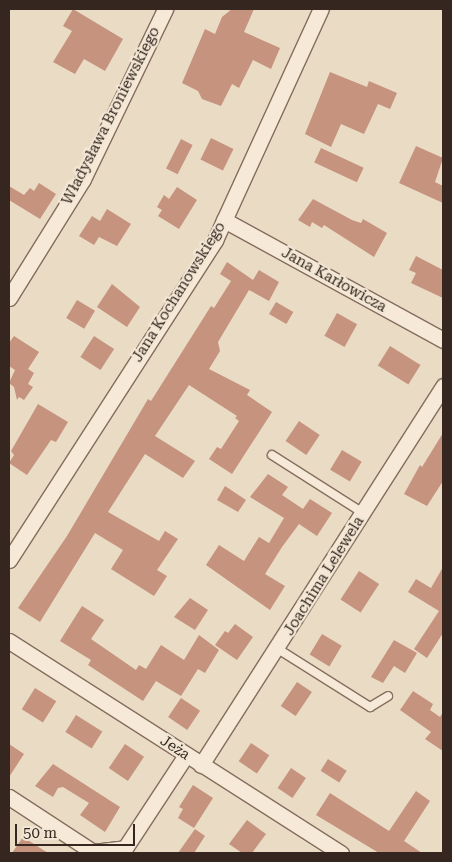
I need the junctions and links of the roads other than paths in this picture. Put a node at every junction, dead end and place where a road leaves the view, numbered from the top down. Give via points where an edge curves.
1 (165, 9) edge
2 (321, 9) edge
3 (224, 220) junction
4 (9, 298) edge
5 (443, 340) edge
6 (443, 386) edge
7 (272, 455) dead end
8 (363, 513) junction
9 (9, 560) edge
10 (9, 641) edge
11 (278, 649) junction
12 (388, 696) dead end
13 (186, 754) junction
14 (201, 765) junction
15 (9, 797) edge
16 (341, 853) edge

1 - 4 street, Władysława Broniewskiego via 83,179
2 - 3 street, Jana Kochanowskiego
3 - 5 street, Jana Karłowicza
3 - 9 street, Jana Kochanowskiego via 215,240
6 - 8 street, Joachima Lelewela
7 - 8 lane
8 - 11 street, Joachima Lelewela
10 - 13 street, Jeża
11 - 12 lane via 370,707
11 - 14 street, Joachima Lelewela
13 - 14 street, Jeża
13 - 15 street via 125,848 93,852
14 - 16 street, Jeża

